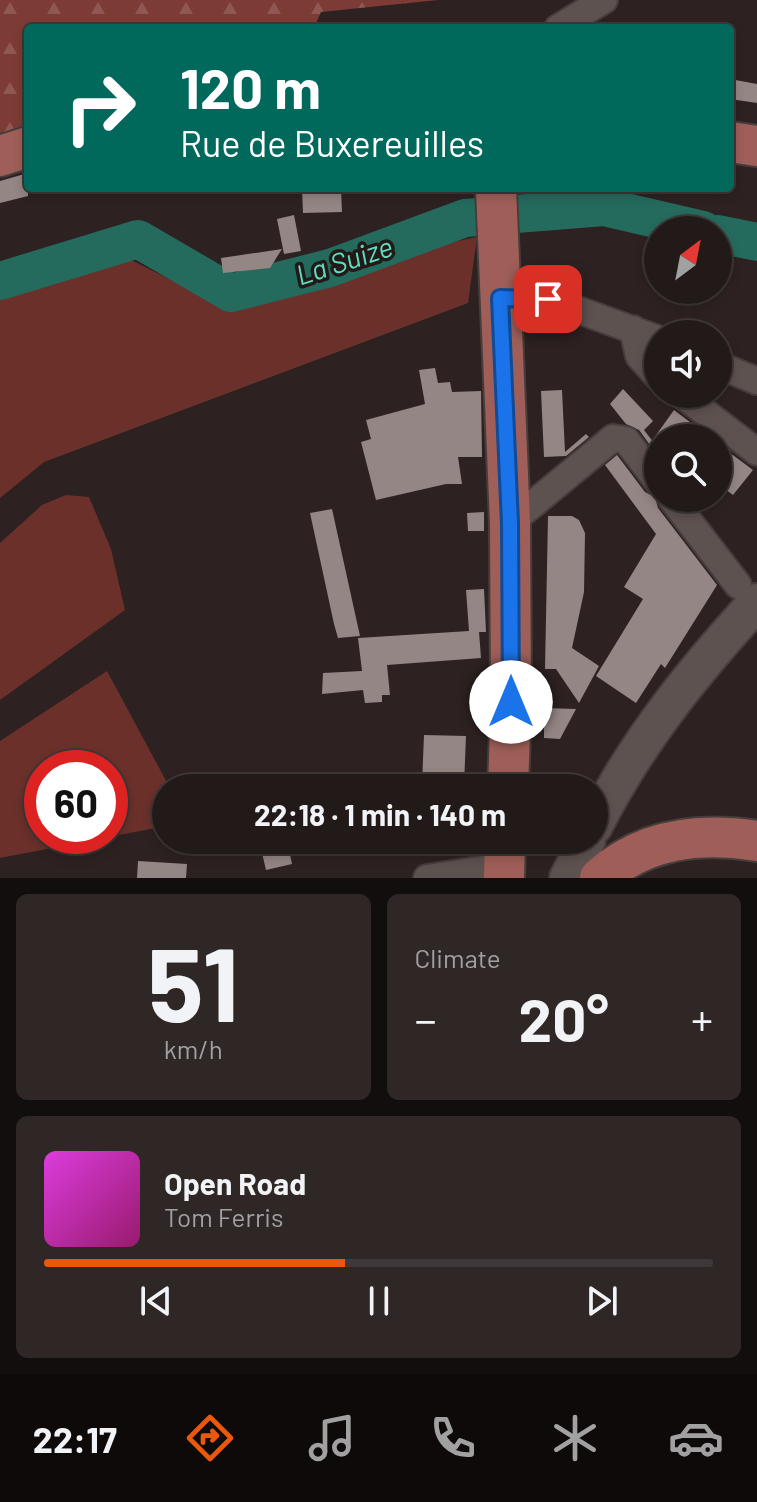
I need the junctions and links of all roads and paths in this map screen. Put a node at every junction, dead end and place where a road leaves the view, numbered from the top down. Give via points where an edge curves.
1 (604, 0) edge
2 (565, 24) edge
3 (734, 143) edge
4 (757, 146) edge
5 (24, 148) edge
6 (0, 156) edge
7 (496, 192) edge
8 (500, 298) junction
9 (633, 329) junction
10 (644, 333) edge
11 (644, 362) edge
12 (732, 371) edge
13 (757, 381) edge
14 (699, 408) edge
15 (757, 452) edge
16 (644, 464) edge
17 (682, 512) edge
18 (510, 523) junction
19 (748, 593) edge
20 (508, 774) edge
21 (608, 797) edge
22 (757, 841) edge
23 (580, 854) edge
24 (504, 861) edge
25 (427, 878) edge
26 (568, 878) edge
27 (600, 878) edge

1 - 2 street
3 - 4 main road
5 - 6 main road
7 - 8 main road
8 - 9 street via 548,299
8 - 18 main road
9 - 10 street
9 - 11 street
12 - 13 street
14 - 15 street
16 - 18 street via 626,440 613,438
17 - 19 street
18 - 20 main road
19 - 21 main road via 649,730
22 - 27 main road via 724,836 660,842 617,862
23 - 26 main road
24 - 25 street

